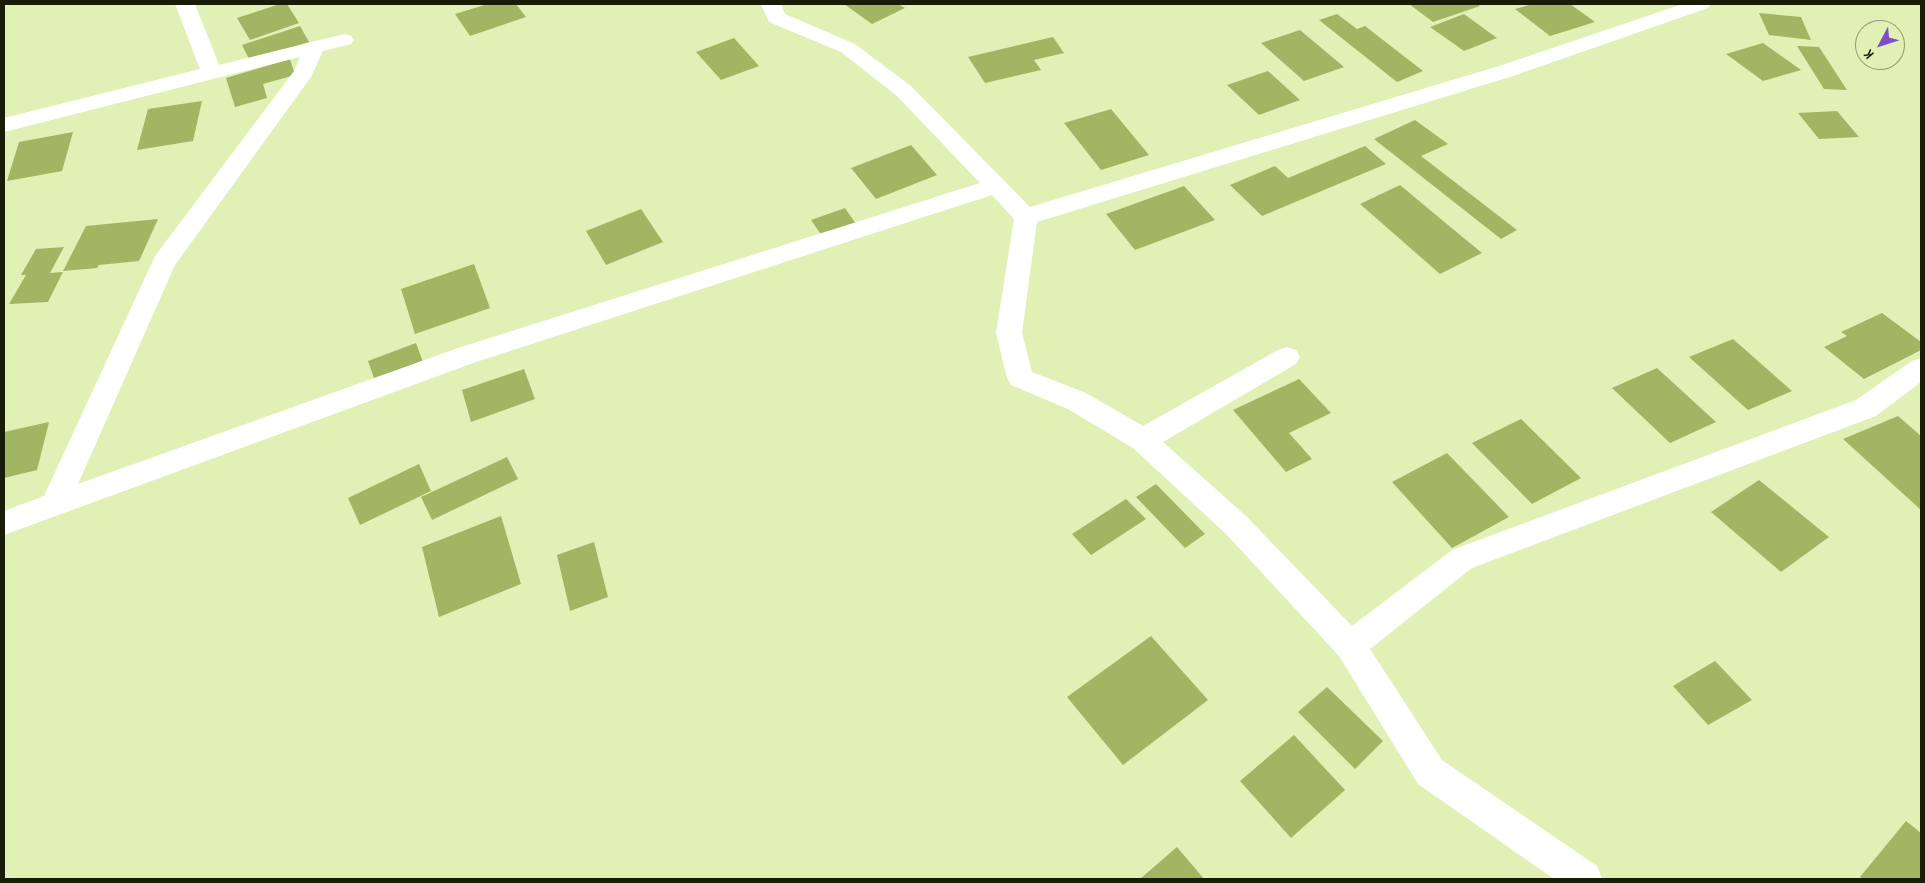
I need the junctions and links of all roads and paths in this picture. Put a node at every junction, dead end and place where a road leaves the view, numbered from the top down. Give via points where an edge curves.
1 (185, 4) edge
2 (771, 4) edge
3 (1702, 4) edge
4 (344, 40) dead end
5 (314, 48) junction
6 (212, 73) junction
7 (4, 125) edge
8 (996, 186) junction
9 (1026, 217) junction
10 (1287, 358) dead end
11 (1921, 368) edge
12 (1142, 440) junction
13 (54, 505) junction
14 (4, 523) edge
15 (1350, 646) junction
16 (1584, 879) edge

1 - 6 street
2 - 8 street via 776,18 848,48 904,91
3 - 9 street via 1506,71
4 - 5 street
5 - 6 street
5 - 13 street via 304,72 164,262
6 - 7 street
8 - 9 street
8 - 13 street via 467,355
9 - 12 street via 1008,333 1020,378 1077,401
10 - 12 street
11 - 15 street via 1866,408 1462,559
12 - 15 street via 1236,525
13 - 14 street
15 - 16 street via 1430,772

